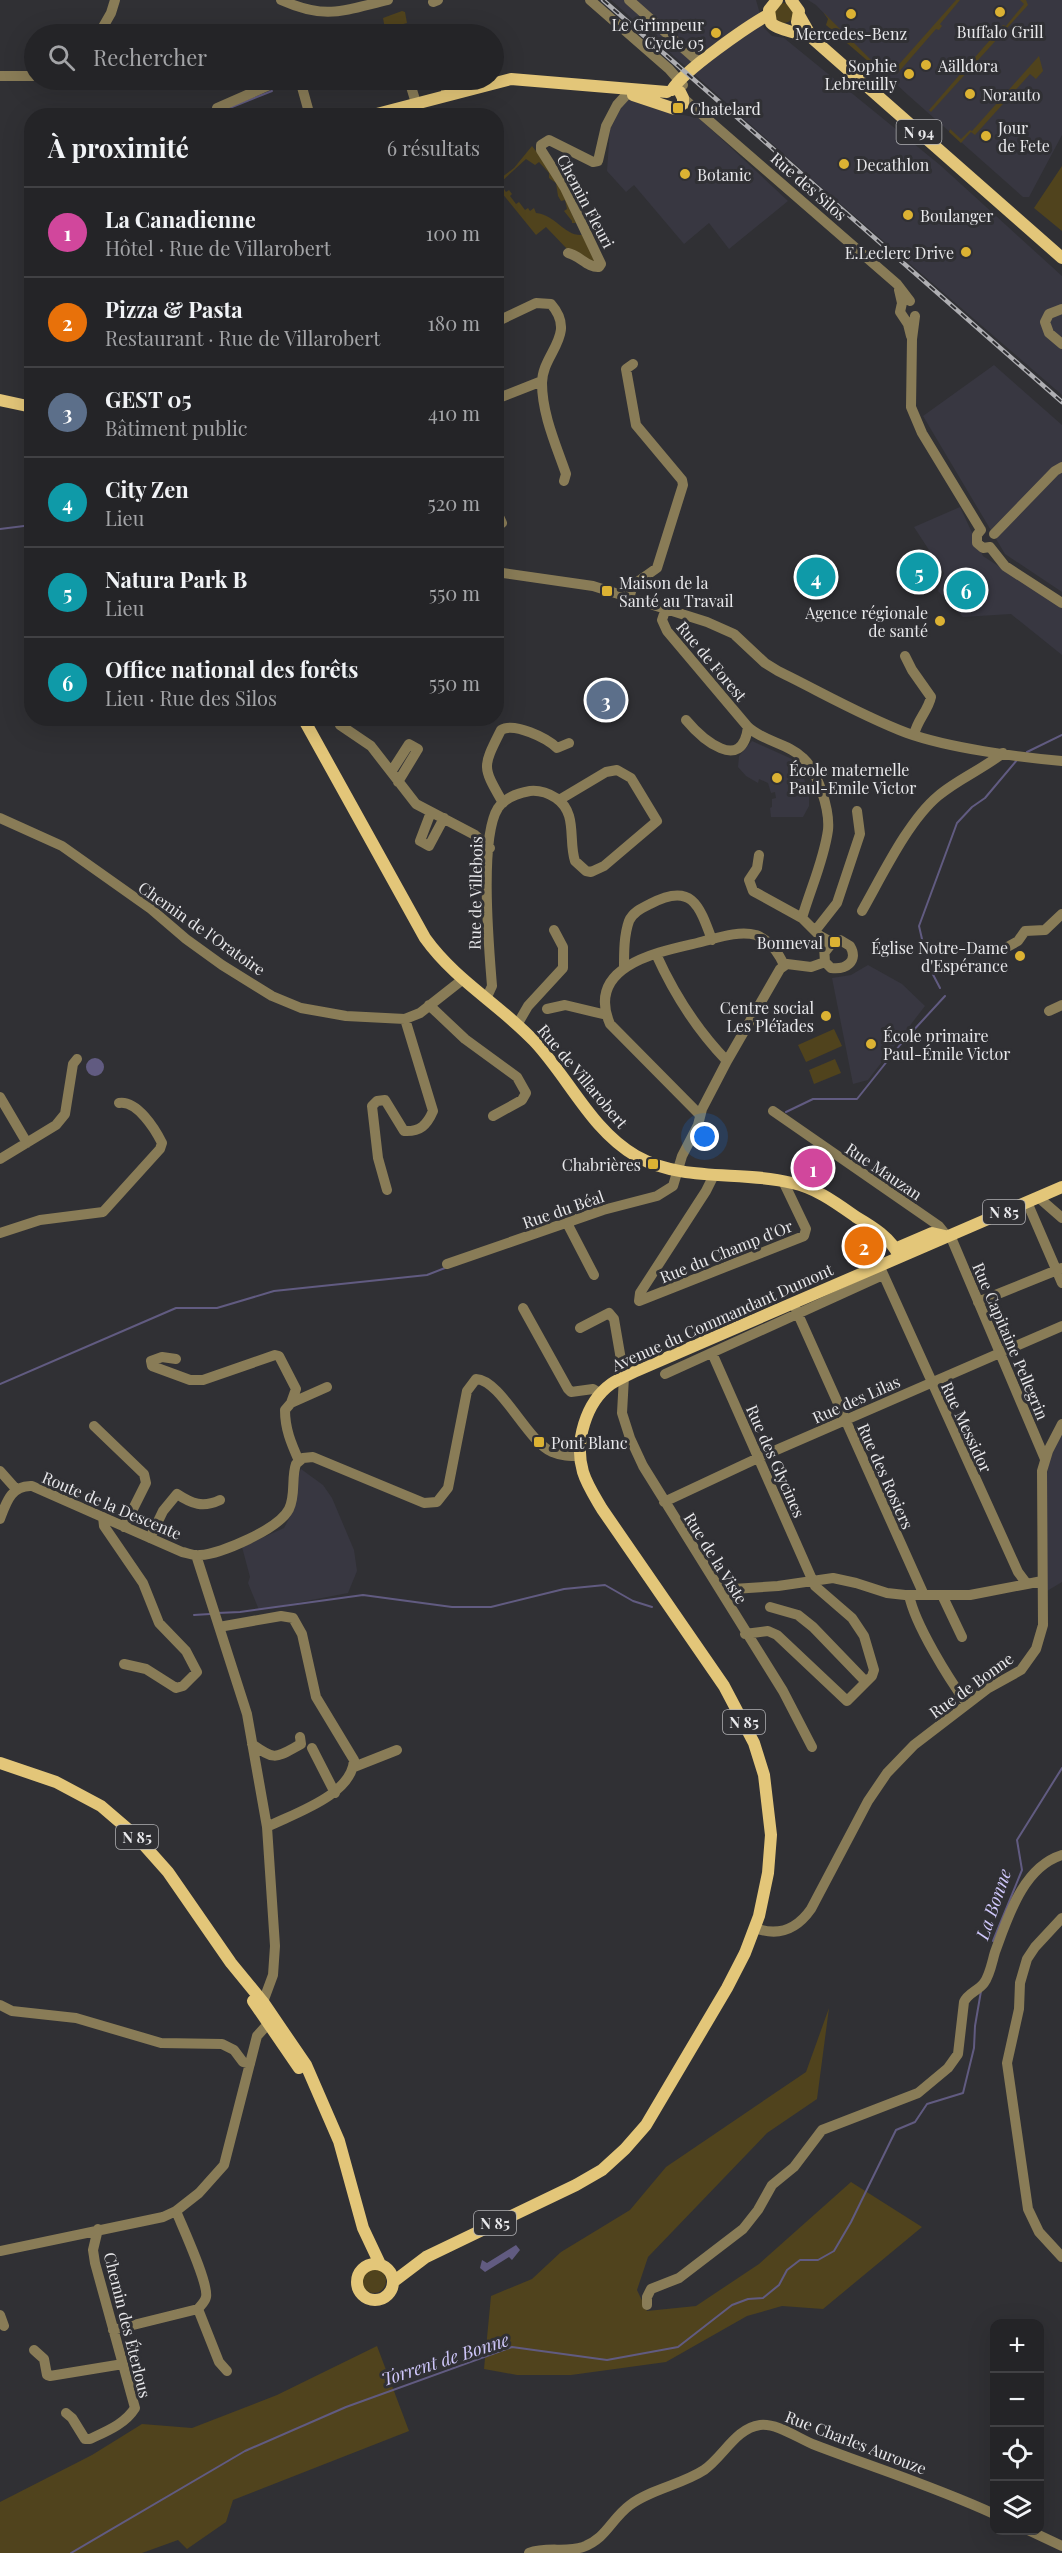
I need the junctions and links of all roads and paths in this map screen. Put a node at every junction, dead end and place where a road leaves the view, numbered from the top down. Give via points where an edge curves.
1 (114, 0) edge
2 (280, 0) edge
3 (388, 0) edge
4 (590, 0) edge
5 (630, 0) edge
6 (367, 2) edge
7 (798, 6) edge
8 (770, 10) edge
9 (105, 24) edge
10 (788, 29) junction
11 (812, 38) junction
12 (700, 63) junction
13 (0, 76) edge
14 (24, 76) edge
15 (504, 81) edge
16 (615, 89) junction
17 (258, 90) edge
18 (303, 90) edge
19 (412, 90) edge
20 (446, 90) edge
21 (464, 90) edge
22 (676, 92) junction
23 (628, 93) junction
24 (447, 94) junction
25 (416, 103) junction
26 (217, 108) dead end
27 (308, 108) edge
28 (398, 108) edge
29 (568, 253) dead end
30 (1062, 256) edge
31 (906, 302) junction
32 (1062, 309) edge
33 (910, 317) junction
34 (504, 318) edge
35 (1062, 344) edge
36 (633, 364) dead end
37 (542, 381) junction
38 (504, 396) edge
39 (0, 400) edge
40 (24, 405) edge
41 (1062, 467) edge
42 (564, 481) dead end
43 (981, 530) junction
44 (994, 534) junction
45 (990, 547) junction
46 (504, 573) edge
47 (629, 598) junction
48 (1062, 603) edge
49 (665, 611) junction
50 (905, 656) dead end
51 (686, 720) dead end
52 (307, 726) edge
53 (341, 726) edge
54 (748, 727) junction
55 (914, 735) junction
56 (569, 743) dead end
57 (1003, 753) junction
58 (1062, 761) edge
59 (391, 772) junction
60 (398, 782) junction
61 (559, 800) junction
62 (503, 803) junction
63 (857, 811) dead end
64 (431, 812) junction
65 (444, 818) junction
66 (0, 819) edge
67 (490, 848) junction
68 (759, 855) dead end
69 (862, 911) dead end
70 (1062, 914) edge
71 (802, 918) junction
72 (554, 930) dead end
73 (818, 933) junction
74 (712, 940) junction
75 (833, 942) junction
76 (1000, 951) dead end
77 (656, 954) junction
78 (825, 957) junction
79 (784, 965) junction
80 (624, 968) junction
81 (462, 980) junction
82 (486, 999) junction
83 (429, 1005) junction
84 (1062, 1005) edge
85 (547, 1010) dead end
86 (1049, 1011) dead end
87 (420, 1013) junction
88 (607, 1015) junction
89 (405, 1019) junction
90 (517, 1025) junction
91 (411, 1035) junction
92 (76, 1059) dead end
93 (727, 1061) junction
94 (0, 1097) edge
95 (119, 1103) dead end
96 (772, 1111) dead end
97 (700, 1115) junction
98 (493, 1116) dead end
99 (27, 1143) junction
100 (0, 1159) edge
101 (677, 1171) junction
102 (714, 1174) junction
103 (783, 1181) junction
104 (1062, 1187) edge
105 (387, 1190) dead end
106 (1033, 1199) junction
107 (1062, 1218) edge
108 (567, 1223) junction
109 (1, 1229) edge
110 (948, 1236) junction
111 (898, 1252) junction
112 (447, 1264) dead end
113 (1059, 1269) edge
114 (881, 1270) junction
115 (594, 1275) dead end
116 (1062, 1283) edge
117 (978, 1302) junction
118 (523, 1308) dead end
119 (795, 1309) junction
120 (1062, 1326) edge
121 (580, 1328) dead end
122 (712, 1353) junction
123 (999, 1353) junction
124 (177, 1359) dead end
125 (665, 1374) dead end
126 (624, 1377) junction
127 (931, 1383) junction
128 (327, 1387) dead end
129 (601, 1394) junction
130 (291, 1403) junction
131 (844, 1420) junction
132 (1062, 1424) edge
133 (94, 1426) dead end
134 (580, 1455) junction
135 (758, 1458) junction
136 (1045, 1459) junction
137 (298, 1461) junction
138 (0, 1471) edge
139 (16, 1489) junction
140 (219, 1500) dead end
141 (664, 1502) junction
142 (104, 1517) junction
143 (0, 1519) edge
144 (124, 1527) junction
145 (150, 1538) junction
146 (196, 1555) junction
147 (813, 1581) junction
148 (1042, 1581) junction
149 (1027, 1584) junction
150 (733, 1590) dead end
151 (924, 1595) junction
152 (942, 1595) junction
153 (909, 1596) junction
154 (770, 1607) dead end
155 (219, 1627) junction
156 (745, 1634) junction
157 (962, 1637) dead end
158 (124, 1664) dead end
159 (866, 1682) junction
160 (967, 1704) junction
161 (300, 1737) dead end
162 (252, 1744) junction
163 (812, 1747) dead end
164 (312, 1748) dead end
165 (397, 1750) dead end
166 (0, 1763) edge
167 (354, 1767) junction
168 (335, 1793) junction
169 (267, 1827) junction
170 (1062, 1855) edge
171 (1062, 1918) edge
172 (757, 1922) junction
173 (231, 1963) junction
174 (263, 2002) junction
175 (0, 2005) edge
176 (268, 2024) junction
177 (295, 2047) junction
178 (250, 2064) junction
179 (321, 2099) junction
180 (176, 2211) junction
181 (363, 2228) junction
182 (98, 2229) junction
183 (0, 2251) edge
184 (426, 2257) junction
185 (1062, 2257) edge
186 (383, 2265) junction
187 (363, 2267) junction
188 (393, 2282) junction
189 (647, 2305) dead end
190 (198, 2308) junction
191 (0, 2315) edge
192 (4, 2326) dead end
193 (113, 2330) junction
194 (34, 2350) dead end
195 (123, 2364) junction
196 (227, 2371) dead end
197 (66, 2413) dead end
198 (990, 2512) edge
199 (1039, 2535) edge
200 (1062, 2546) edge
201 (529, 2553) edge

1 - 9 street
2 - 6 street via 329,14
3 - 6 street
4 - 22 street via 660,62
5 - 12 street
7 - 10 main road via 795,26
7 - 11 main road, N 94
8 - 10 main road via 779,29
8 - 12 main road
10 - 11 main road, N 94
11 - 30 main road, N 94
12 - 22 main road
13 - 14 street
15 - 16 main road
16 - 22 main road
16 - 23 main road
17 - 26 street
18 - 27 street
19 - 25 street
20 - 24 street
21 - 24 main road
22 - 23 main road
22 - 31 street, Rue des Silos via 897,284
23 - 29 street, Chemin Fleuri via 606,126 598,161 592,162 549,140 541,145 602,264 593,267 578,255
24 - 25 main road
25 - 28 main road
31 - 33 street via 900,312
31 - 33 street via 918,308
32 - 35 street via 1049,314 1045,322 1049,333
33 - 43 street via 910,393 915,421
34 - 37 street via 536,303 551,304 557,311 562,330
36 - 47 street via 626,369 634,422 683,485 657,568 633,585
37 - 38 street
37 - 42 street via 546,411 566,474
39 - 40 main road
41 - 44 street
43 - 44 street
43 - 45 street via 976,536 977,543 983,548
44 - 45 street
45 - 48 street via 1005,566
46 - 47 street via 593,586
47 - 49 street
49 - 54 street, Rue de Forest via 662,620 668,631
49 - 55 street via 734,634 778,671
50 - 55 street via 931,697
51 - 54 street via 702,738 724,750 739,747
52 - 81 main road, Rue de Villarobert via 414,921 436,954
53 - 59 street via 371,746
54 - 71 street, Rue de Forest via 762,738 798,754 819,782 828,828
55 - 57 street
56 - 62 street via 557,748 545,738 513,728 501,730 485,768
57 - 58 street
57 - 69 street via 927,805
59 - 60 street
59 - 60 street via 409,744 418,750
60 - 64 street via 416,804
61 - 61 street via 571,822 575,861 591,872 604,866 657,821 631,778 617,770 606,772
61 - 62 street via 535,791 520,793
62 - 67 street, Rue de Villebois via 491,824
63 - 73 street via 860,834 837,903
64 - 65 street
64 - 65 street via 420,841 429,846
65 - 67 street
66 - 89 street, Chemin de l'Oratoire via 62,846 222,965 272,996 316,1012
67 - 82 street, Rue de Villebois via 487,918 492,986
68 - 71 street via 749,880 753,891
70 - 76 street via 1045,930 1025,931 1018,941
71 - 73 street
72 - 90 street via 563,947 563,968 528,1006
73 - 75 street
73 - 78 street
74 - 77 street
74 - 79 street via 743,933 758,936 769,942
74 - 80 street via 693,901 670,894 632,916 624,946
75 - 78 street
75 - 78 street via 840,940 850,946 852,962 831,968
77 - 80 street
77 - 93 street via 690,1017
78 - 79 street via 811,967
79 - 93 street, Rue du Béal
80 - 88 street via 609,987
81 - 82 main road, Rue de Villarobert
81 - 83 street, Chemin de l'Oratoire
82 - 90 main road, Rue de Villarobert
83 - 87 street, Chemin de l'Oratoire
83 - 98 street via 465,1039 517,1077 526,1093 522,1100
84 - 86 street
85 - 88 street via 565,1005
87 - 89 street, Chemin de l'Oratoire
87 - 91 street
88 - 97 street via 615,1030
89 - 91 street
90 - 101 main road, Rue de Villarobert via 549,1059 606,1133 636,1155
91 - 105 street via 433,1111 428,1123 415,1131 404,1131 385,1100 372,1106 378,1158
92 - 99 street via 65,1114 56,1125
93 - 97 street, Rue du Béal
94 - 99 street
95 - 109 street via 130,1104 162,1143 150,1162 103,1212
96 - 110 street, Rue Mauzan
97 - 101 street, Rue du Béal
99 - 100 street
101 - 102 main road, Rue de Villarobert
101 - 108 street, Rue du Béal via 673,1186 665,1193
102 - 103 main road, Rue de Villarobert
102 - 103 street, Rue du Champ d'Or via 638,1300 642,1302 804,1236 806,1229
103 - 111 main road, Rue de Villarobert via 827,1198 866,1223
104 - 106 main road, N 85
106 - 107 street
106 - 110 main road, N 85
106 - 113 street
108 - 112 street, Rue du Béal
108 - 115 street
110 - 111 main road, Avenue du Commandant Dumont via 932,1233
110 - 117 street, Rue Capitaine Pellegrin
111 - 114 main road, Avenue du Commandant Dumont / N 85
113 - 116 street
113 - 117 street
114 - 119 main road, Avenue du Commandant Dumont / N 85
114 - 127 street, Rue Messidor
117 - 123 street, Rue Capitaine Pellegrin
118 - 129 street via 568,1389 593,1389
119 - 122 street
119 - 126 main road, Avenue du Commandant Dumont / N 85
119 - 131 street, Rue des Rosiers
120 - 123 street, Rue des Lilas
121 - 126 street, Rue de la Viste via 611,1315 617,1326
122 - 125 street
122 - 135 street, Rue des Glycines
123 - 127 street, Rue des Lilas
123 - 136 street, Rue Capitaine Pellegrin
124 - 130 street via 162,1357 151,1361 159,1370 203,1380 279,1356 296,1389
126 - 129 main road, Avenue du Commandant Dumont / N 85
126 - 141 street, Rue de la Viste via 624,1420 646,1474
127 - 131 street, Rue des Lilas
127 - 149 street, Rue Messidor
128 - 130 street
129 - 134 main road, Avenue du Commandant Dumont / N 85 via 584,1428
130 - 137 street via 285,1410 285,1422
131 - 135 street, Rue des Lilas
131 - 151 street, Rue des Rosiers
132 - 136 street, Rue de Bonne
133 - 144 street via 144,1474 146,1483
134 - 137 street via 561,1455 546,1449 490,1384 476,1379 467,1391 448,1488 437,1502 424,1503 319,1458
134 - 172 main road, Avenue du Commandant Dumont / N 85 via 588,1484 602,1509 724,1686 754,1743 764,1775 771,1835 768,1873
135 - 141 street, Rue des Lilas
135 - 147 street, Rue des Glycines
136 - 148 street, Rue de Bonne via 1041,1480
137 - 146 street, Route de la Descente via 291,1505 283,1519 216,1552
138 - 139 street
139 - 142 street, Route de la Descente via 32,1486
139 - 143 street, Route de la Descente
140 - 145 street via 208,1505 190,1503 177,1494 163,1511
141 - 156 street, Rue de la Viste
142 - 144 street, Route de la Descente
142 - 158 street via 104,1526 143,1583 159,1623 186,1651 197,1672 176,1688 146,1669
144 - 145 street, Route de la Descente
145 - 146 street, Route de la Descente
146 - 155 street
147 - 150 street
147 - 153 street via 833,1578
147 - 159 street, Rue des Glycines via 819,1591 852,1618 864,1636 874,1670
148 - 149 street
148 - 160 street, Rue de Bonne via 1043,1625 1032,1656 1021,1670
149 - 152 street via 987,1593
151 - 152 street
151 - 153 street
152 - 157 street
153 - 160 street via 944,1669
154 - 159 street via 798,1615
155 - 162 street
155 - 167 street via 281,1616 293,1618 302,1634 316,1697 354,1760
156 - 159 street via 768,1631 777,1635 847,1701
156 - 163 street, Rue de la Viste via 789,1701
160 - 172 street, Rue de Bonne via 914,1745 887,1773 811,1909 799,1923 779,1932
161 - 162 street via 301,1744 278,1756 268,1756
162 - 169 street
164 - 168 street
165 - 167 street
166 - 173 main road, N 85 via 56,1782 120,1821 168,1872
167 - 168 street
168 - 169 street
169 - 174 street via 275,1946 273,1975
170 - 189 street via 1044,1864 1028,1880 980,1987 964,2002 958,2054 948,2068 904,2100 822,2130 794,2167 772,2185 743,2229 679,2278 651,2289
171 - 185 street via 1027,1959 1007,2063 1028,2209 1039,2232
172 - 184 main road, N 85 via 727,1988 641,2131 602,2170
173 - 174 main road, N 85
173 - 176 main road, N 85
174 - 177 main road, N 85
175 - 178 street via 12,2011 76,2018 161,2043 222,2043
176 - 177 street via 273,2024
176 - 178 street via 257,2036
176 - 179 main road, N 85
177 - 179 main road, N 85
178 - 180 street via 224,2164 205,2188
179 - 181 main road, N 85 via 346,2164
180 - 182 street
180 - 190 street via 207,2295
181 - 186 main road, N 85
181 - 187 main road, N 85
182 - 183 street
182 - 193 street, Chemin des Éterlous via 93,2250
184 - 186 main road, N 85
184 - 188 main road, N 85
186 - 187 main road
186 - 188 main road
187 - 188 main road via 356,2283 366,2298 382,2298
190 - 193 street
190 - 196 street via 219,2362
191 - 192 street
193 - 195 street, Chemin des Éterlous
194 - 195 street via 44,2359 50,2376
195 - 197 street, Chemin des Éterlous via 135,2408 130,2416 85,2439
198 - 201 street, Rue Charles Aurouze via 774,2426 759,2425 743,2431 705,2469 628,2506 609,2530 591,2544
199 - 200 street

